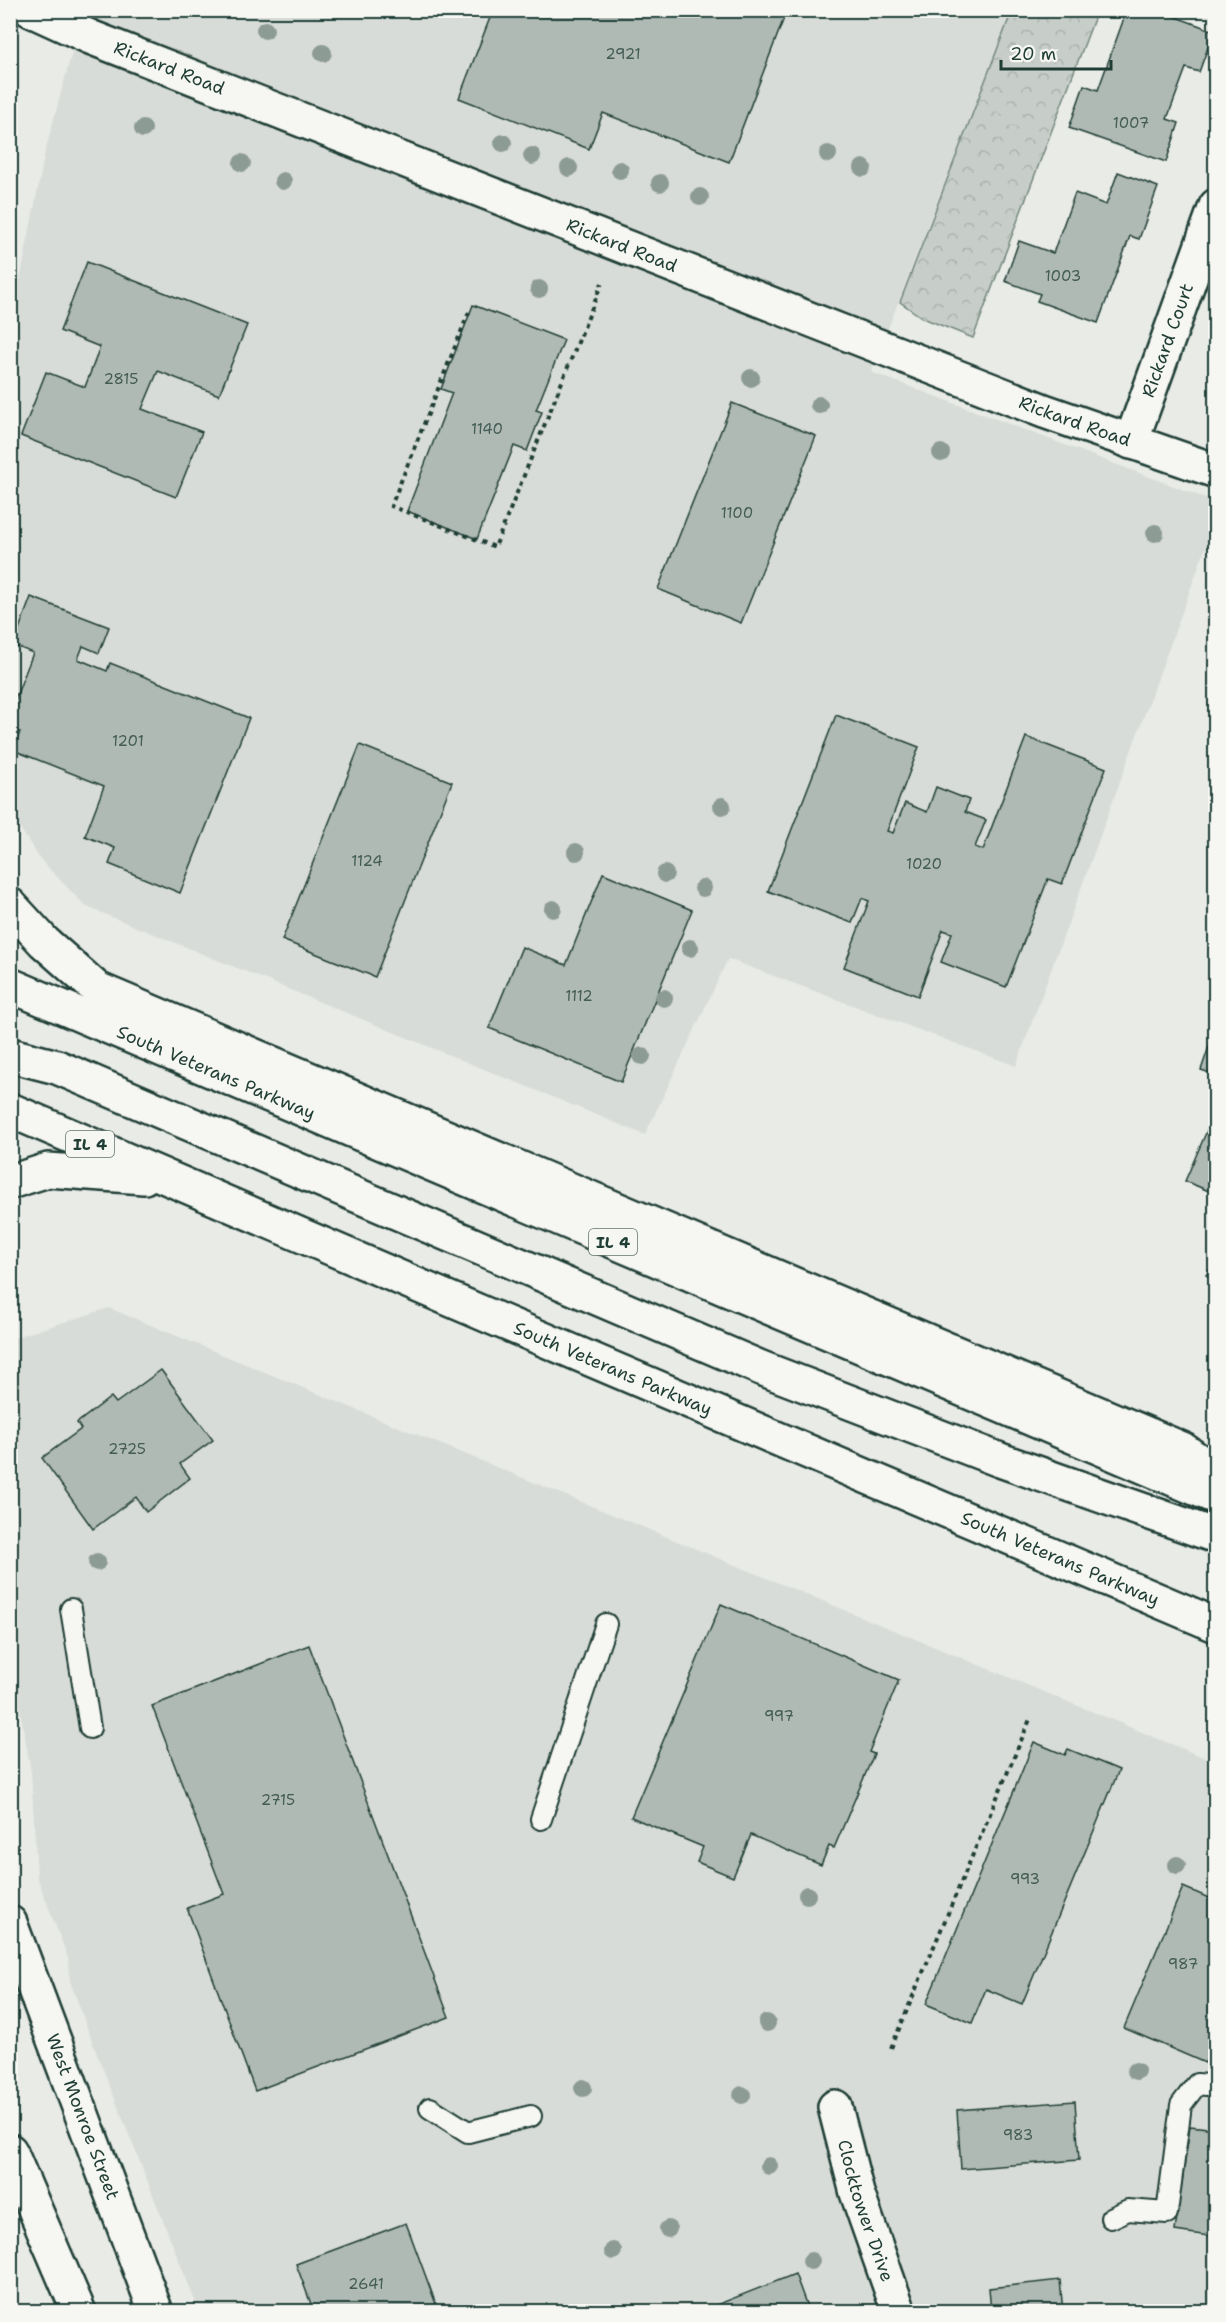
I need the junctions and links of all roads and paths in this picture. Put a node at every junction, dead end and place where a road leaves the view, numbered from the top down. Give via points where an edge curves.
1 (31, 10) edge
2 (1215, 206) edge
3 (602, 283) dead end
4 (469, 312) dead end
5 (1131, 442) junction
6 (1215, 471) edge
7 (10, 905) edge
8 (10, 985) edge
9 (10, 1055) edge
10 (10, 1110) edge
11 (169, 1179) junction
12 (10, 1182) edge
13 (1215, 1473) edge
14 (1215, 1497) edge
15 (1215, 1536) edge
16 (71, 1609) dead end
17 (606, 1624) dead end
18 (1215, 1624) edge
19 (1031, 1718) dead end
20 (90, 1728) dead end
21 (541, 1820) dead end
22 (10, 1923) edge
23 (891, 2049) dead end
24 (1215, 2086) edge
25 (835, 2107) dead end
26 (430, 2108) dead end
27 (531, 2116) dead end
28 (10, 2151) edge
29 (1111, 2218) dead end
30 (79, 2312) edge
31 (156, 2312) edge
32 (899, 2312) edge

1 - 5 main road, Rickard Road via 90,37
2 - 5 main road, Rickard Court
3 - 4 path via 495,547 391,506
5 - 6 main road, Rickard Road
7 - 13 main road via 44,942 98,989 1182,1449
8 - 14 main road, South Veterans Parkway / IL 4
9 - 15 main road via 57,1067 761,1368 1000,1460
10 - 11 main road, South Veterans Parkway / IL 4
11 - 12 main road via 48,1170
11 - 18 main road, South Veterans Parkway / IL 4
16 - 20 lane
17 - 21 lane
19 - 23 path
22 - 31 main road, West Monroe Street
24 - 29 lane via 1197,2084 1180,2105 1167,2213 1128,2211
25 - 32 main road, Clocktower Drive via 857,2193
26 - 27 lane via 468,2132
28 - 30 main road

